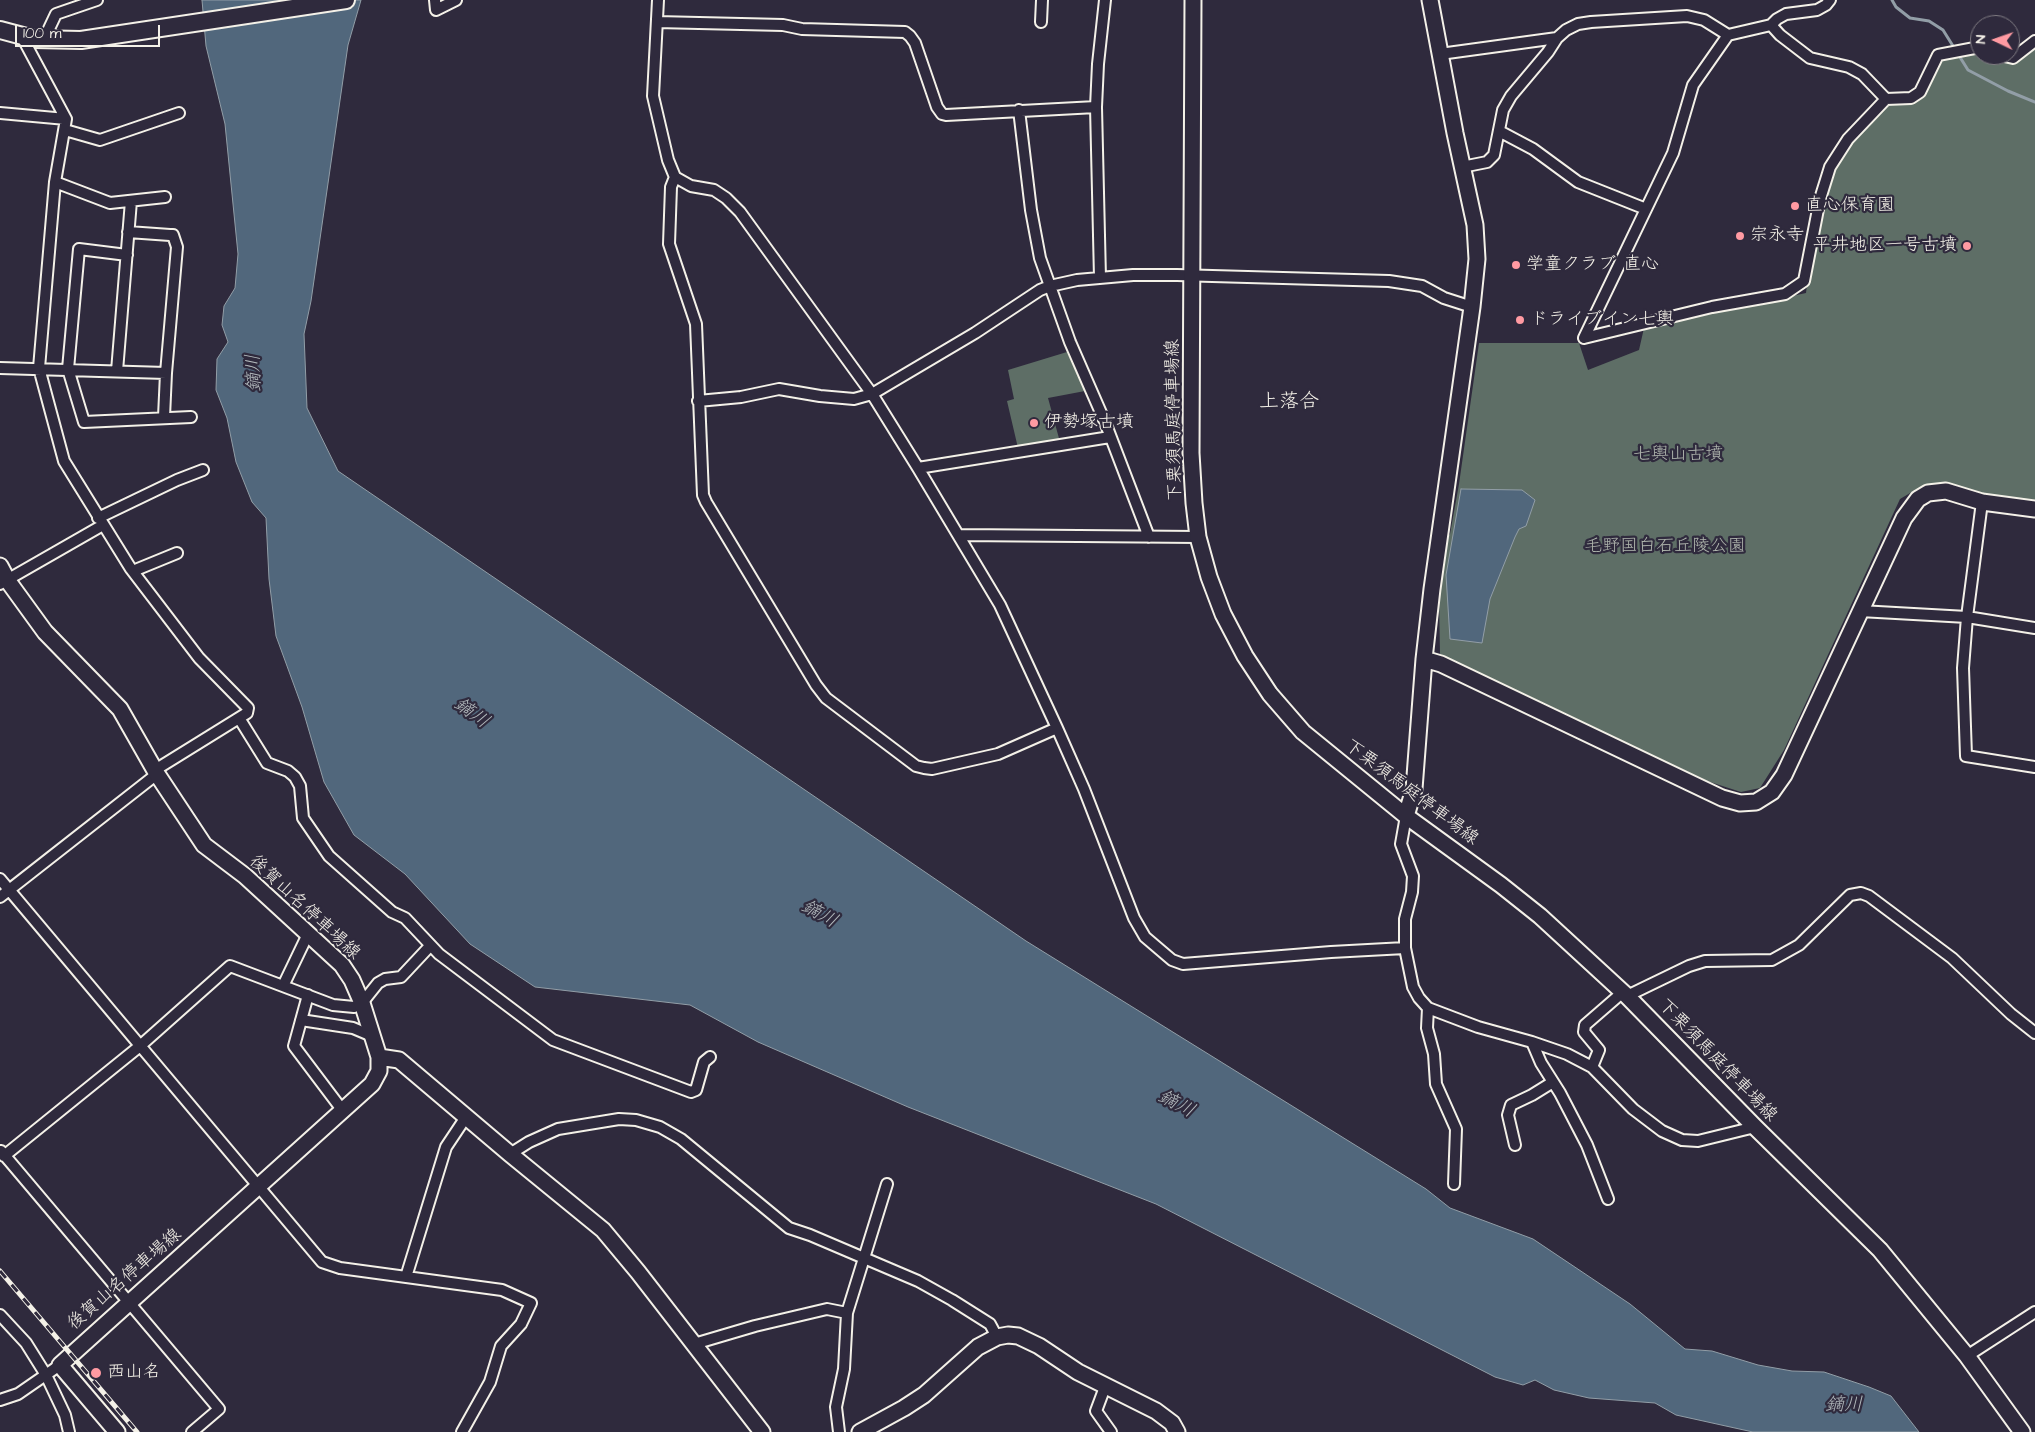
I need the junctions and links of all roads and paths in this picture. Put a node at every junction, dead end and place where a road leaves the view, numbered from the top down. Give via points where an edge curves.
1 (97, 0) edge
2 (346, 0) edge
3 (435, 0) edge
4 (456, 0) edge
5 (658, 0) edge
6 (1042, 0) edge
7 (1105, 0) edge
8 (1193, 0) edge
9 (1430, 0) edge
10 (1830, 0) edge
11 (658, 22) junction
12 (1041, 22) dead end
13 (1771, 26) junction
14 (0, 30) edge
15 (21, 35) junction
16 (1728, 35) junction
17 (1557, 38) junction
18 (47, 40) junction
19 (2035, 41) edge
20 (1970, 49) edge
21 (1440, 54) junction
22 (2020, 54) edge
23 (1886, 99) junction
24 (1096, 107) junction
25 (1020, 110) junction
26 (0, 113) edge
27 (179, 113) dead end
28 (66, 119) junction
29 (65, 130) junction
30 (1499, 131) junction
31 (1462, 167) junction
32 (675, 178) junction
33 (55, 182) junction
34 (165, 197) dead end
35 (131, 201) junction
36 (1646, 209) junction
37 (128, 232) junction
38 (127, 254) junction
39 (1193, 275) junction
40 (1100, 278) junction
41 (1050, 286) junction
42 (1472, 307) junction
43 (0, 368) edge
44 (39, 368) junction
45 (68, 369) junction
46 (118, 371) junction
47 (166, 373) junction
48 (872, 394) junction
49 (698, 401) junction
50 (164, 418) junction
51 (191, 418) dead end
52 (1110, 437) junction
53 (918, 468) junction
54 (203, 470) dead end
55 (1982, 502) junction
56 (2035, 509) edge
57 (100, 522) junction
58 (959, 535) junction
59 (1149, 537) junction
60 (1198, 537) junction
61 (177, 553) dead end
62 (0, 566) edge
63 (133, 571) junction
64 (4, 582) edge
65 (1860, 611) junction
66 (1967, 617) junction
67 (2035, 628) edge
68 (1424, 659) junction
69 (239, 718) junction
70 (1057, 728) junction
71 (2035, 767) edge
72 (156, 772) junction
73 (1406, 816) junction
74 (0, 879) edge
75 (9, 890) junction
76 (0, 897) edge
77 (308, 934) junction
78 (430, 946) junction
79 (1405, 948) junction
80 (283, 986) junction
81 (1625, 994) junction
82 (308, 995) junction
83 (362, 1002) junction
84 (1428, 1008) junction
85 (301, 1020) junction
86 (2035, 1033) edge
87 (372, 1036) junction
88 (1532, 1042) junction
89 (140, 1046) junction
90 (378, 1057) junction
91 (710, 1057) dead end
92 (1592, 1067) junction
93 (1553, 1082) junction
94 (343, 1111) junction
95 (466, 1117) junction
96 (1755, 1127) junction
97 (1514, 1145) dead end
98 (2, 1153) edge
99 (510, 1154) junction
100 (887, 1184) dead end
101 (1454, 1184) dead end
102 (260, 1187) junction
103 (1608, 1199) dead end
104 (863, 1258) junction
105 (406, 1277) junction
106 (129, 1301) junction
107 (2035, 1312) edge
108 (847, 1313) junction
109 (0, 1316) edge
110 (997, 1337) junction
111 (694, 1344) junction
112 (1967, 1356) junction
113 (60, 1365) junction
114 (46, 1376) junction
115 (1105, 1387) junction
116 (0, 1400) edge
117 (69, 1432) edge
118 (117, 1432) edge
119 (192, 1432) edge
120 (462, 1432) edge
121 (762, 1432) edge
122 (839, 1432) edge
123 (860, 1432) edge
124 (1111, 1432) edge
125 (1177, 1432) edge
126 (2022, 1432) edge

1 - 18 street via 56,14
2 - 18 main road via 81,40
3 - 4 street via 436,10
5 - 11 street
6 - 12 street
7 - 24 street
8 - 39 main road, 下栗須馬庭停車場線
9 - 21 main road
10 - 13 street via 1816,10 1786,14
11 - 25 street via 905,32 915,43 942,114
11 - 32 street via 653,96
13 - 16 street
13 - 23 street via 1810,58 1849,67 1862,74
14 - 15 main road
15 - 18 main road
15 - 28 street
16 - 17 street via 1704,20 1687,16 1578,24
16 - 36 street via 1693,85 1673,153
17 - 21 street
17 - 30 street via 1511,96
19 - 22 street
20 - 23 street via 1935,58 1927,81 1911,98
21 - 31 main road
23 - 36 street via 1848,139 1830,167 1818,207 1804,281 1785,294 1712,307 1584,338
24 - 25 street
24 - 40 street
25 - 41 street via 1038,253
26 - 28 street
27 - 29 street via 100,140
28 - 29 street
29 - 33 street
30 - 31 street via 1494,155 1487,162
30 - 36 street via 1533,149 1578,182
31 - 42 main road via 1477,245
32 - 48 street via 691,186 714,190 740,212
32 - 49 street via 671,187 669,244 696,324
33 - 35 street via 110,203
33 - 44 street
34 - 35 street
35 - 37 street
37 - 38 street
37 - 47 street via 172,235 177,247
38 - 45 street via 79,250
38 - 46 street
39 - 40 street
39 - 42 street via 1390,281 1422,286 1444,298
39 - 60 main road, 下栗須馬庭停車場線 via 1191,453
40 - 41 street
41 - 48 street
41 - 52 street
42 - 68 main road
43 - 44 street
44 - 45 street
44 - 57 street via 64,461
45 - 46 street
45 - 50 street via 84,422
46 - 47 street
47 - 50 street
48 - 49 street via 848,398 779,389
48 - 53 street
49 - 70 street via 702,488 706,502 826,698 916,766 924,768 998,754
50 - 51 street
52 - 53 street
52 - 59 street
53 - 58 street
54 - 57 street via 177,480
55 - 56 main road
55 - 65 main road via 1946,491 1928,493 1918,499 1904,518
55 - 66 street
57 - 63 street
57 - 64 street
58 - 59 street
58 - 70 street via 1000,605
59 - 60 street
60 - 73 main road, 下栗須馬庭停車場線 via 1223,614 1270,694 1303,732
61 - 63 street
62 - 64 main road, 後賀山名停車場線
63 - 69 street via 199,658 248,708 247,713
64 - 72 main road, 後賀山名停車場線 via 44,632 120,709
65 - 66 street
65 - 68 main road via 1784,775 1772,792 1756,802 1740,803 1722,798 1441,664
66 - 67 street
66 - 71 street via 1963,668 1966,756
68 - 73 main road via 1416,776
69 - 72 street
69 - 78 street via 267,763 295,777 300,786 303,818 329,856 392,912 405,918
70 - 79 street via 1134,918 1145,937 1172,960 1183,964
72 - 75 street
72 - 77 main road, 後賀山名停車場線 via 204,846 245,876
73 - 79 street via 1401,844 1413,876 1405,919
73 - 81 main road, 下栗須馬庭停車場線 via 1540,916
74 - 75 street
75 - 76 street
75 - 89 street
77 - 80 street
77 - 83 main road, 後賀山名停車場線 via 342,966
78 - 83 street via 401,977 378,983
78 - 91 street via 554,1040 691,1092 696,1090 704,1062
79 - 84 street via 1413,987
80 - 82 street
80 - 89 street via 230,966
81 - 86 street via 1705,961 1772,960 1799,945 1850,895 1861,893 1952,958
81 - 92 street via 1585,1025 1584,1032 1599,1050
81 - 96 main road, 下栗須馬庭停車場線
82 - 83 street via 354,1007
82 - 85 street
83 - 87 main road, 後賀山名停車場線
84 - 88 street via 1478,1027
84 - 101 street via 1427,1028 1434,1054 1436,1084 1456,1129
85 - 87 street via 353,1028
85 - 94 street via 294,1046
87 - 90 main road, 後賀山名停車場線
88 - 92 street
88 - 93 street
89 - 98 street
89 - 102 street
90 - 94 main road, 後賀山名停車場線 via 377,1078
90 - 95 main road via 399,1060
92 - 96 street via 1633,1109 1662,1131 1682,1140 1698,1142
93 - 97 street via 1511,1105 1508,1115
93 - 103 street via 1586,1145
94 - 102 main road, 後賀山名停車場線
95 - 99 main road
95 - 105 street via 446,1147
96 - 112 main road, 下栗須馬庭停車場線 via 1880,1250
98 - 106 street
99 - 104 street via 558,1129 619,1119 652,1124 682,1139 789,1228
99 - 111 main road via 603,1230
100 - 104 street
102 - 105 street via 322,1262 340,1268
102 - 106 main road, 後賀山名停車場線
104 - 108 street
104 - 110 street via 952,1300 990,1324
105 - 120 street via 502,1290 531,1303 521,1324 501,1346 490,1382
106 - 113 main road, 後賀山名停車場線
106 - 119 street via 219,1409
107 - 112 street
108 - 111 street via 827,1309
108 - 122 street via 844,1369 836,1407
109 - 114 street via 26,1343
110 - 115 main road via 1018,1336
110 - 123 main road via 978,1347 924,1395
111 - 121 main road
112 - 126 main road, 下栗須馬庭停車場線
113 - 114 street
113 - 118 main road
114 - 116 street via 18,1394
114 - 117 street
115 - 124 street via 1096,1411
115 - 125 main road via 1156,1411 1172,1423

